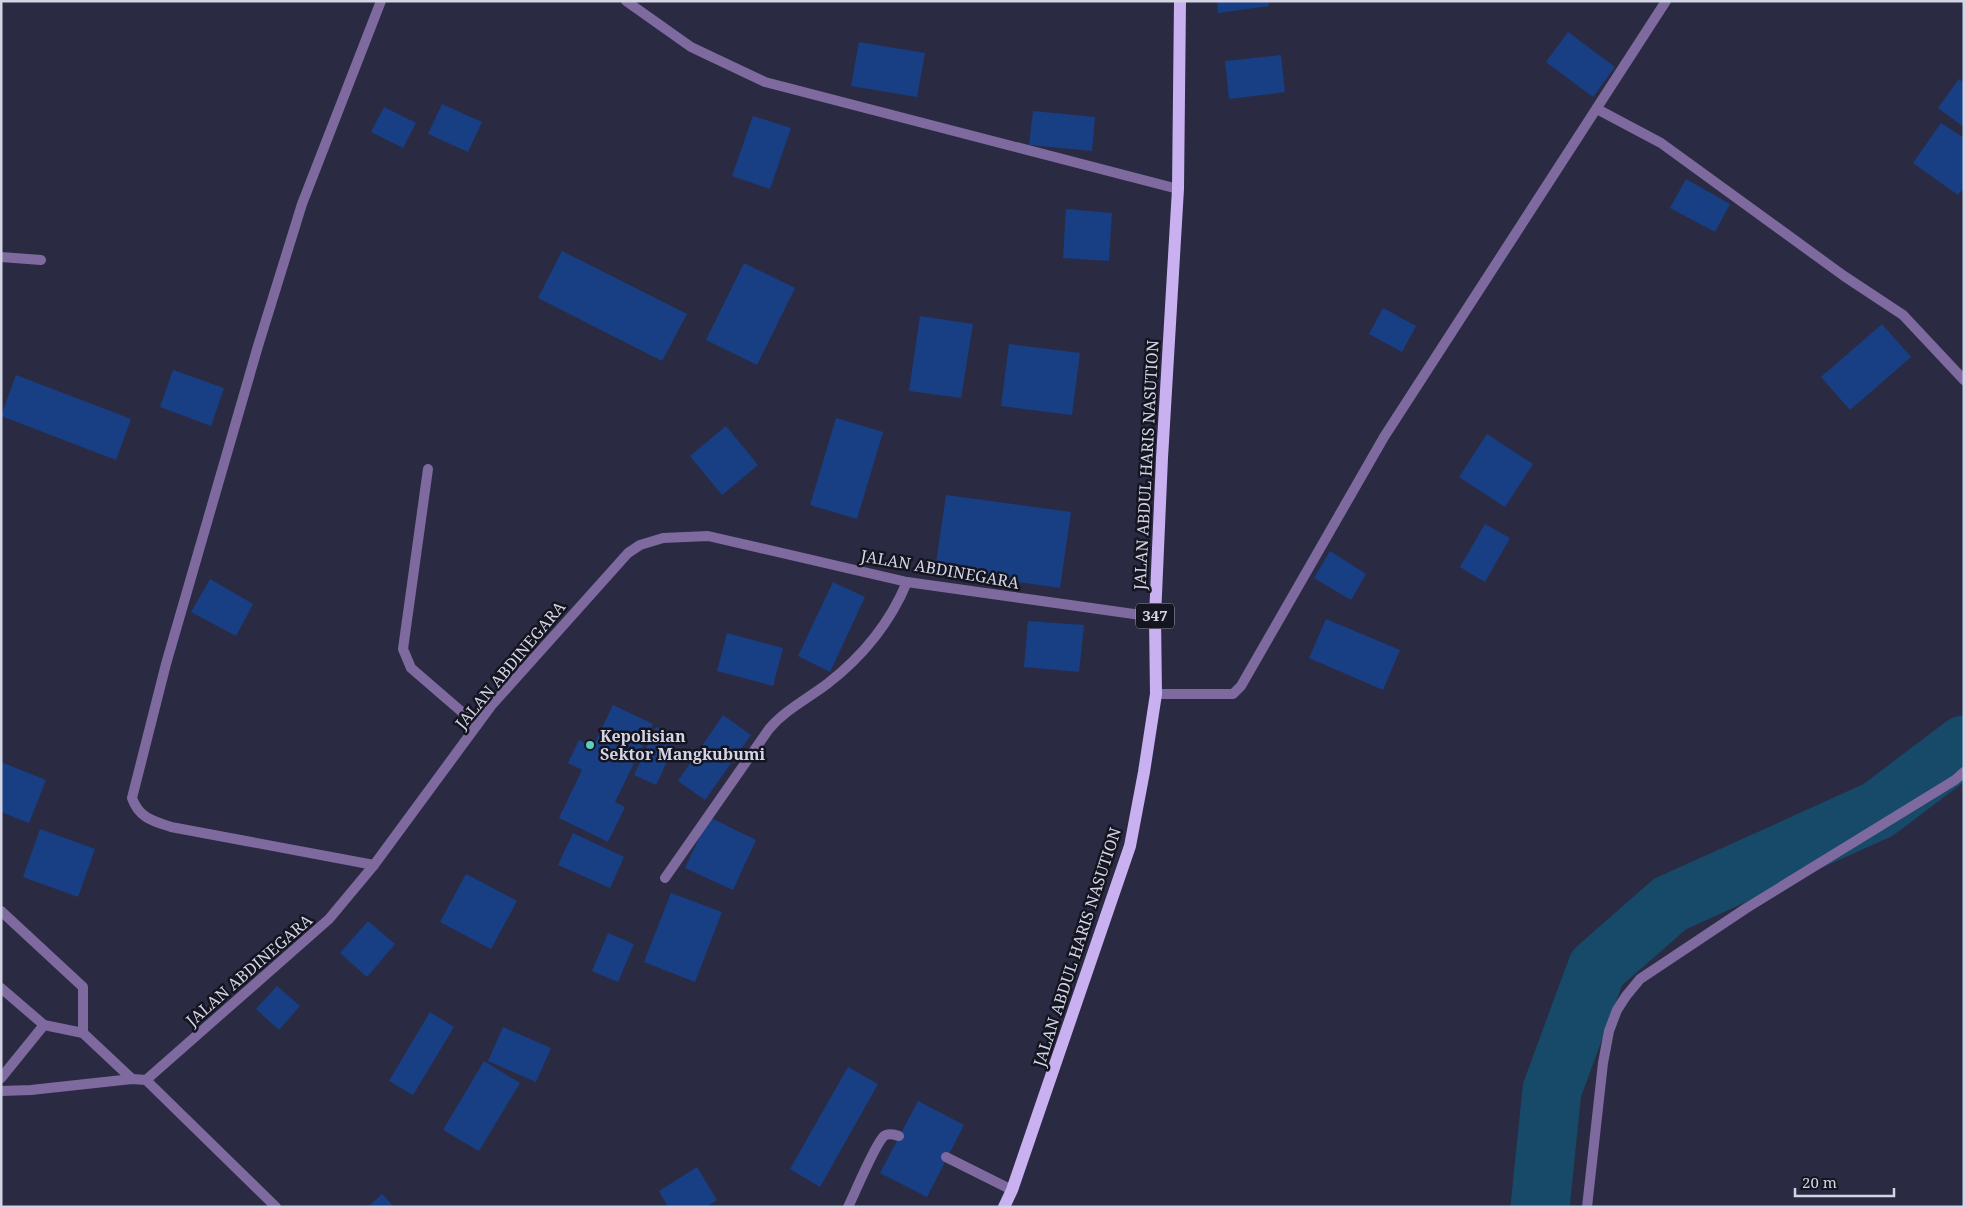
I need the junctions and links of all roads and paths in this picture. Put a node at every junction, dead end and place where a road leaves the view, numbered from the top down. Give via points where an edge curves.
1 (381, 1) edge
2 (626, 1) edge
3 (1180, 1) edge
4 (1666, 1) edge
5 (1597, 109) junction
6 (1178, 189) junction
7 (1, 257) edge
8 (41, 260) dead end
9 (1964, 380) edge
10 (428, 469) dead end
11 (907, 582) junction
12 (1155, 617) junction
13 (1156, 694) junction
14 (477, 725) junction
15 (1964, 772) edge
16 (374, 865) junction
17 (665, 878) dead end
18 (1, 911) edge
19 (1, 988) edge
20 (44, 1025) junction
21 (83, 1033) junction
22 (1, 1078) edge
23 (132, 1079) junction
24 (146, 1080) junction
25 (1, 1091) edge
26 (900, 1136) dead end
27 (946, 1157) dead end
28 (1012, 1190) junction
29 (276, 1207) edge
30 (848, 1207) edge
31 (1004, 1207) edge
32 (1587, 1207) edge

1 - 16 street via 302,204 166,664 132,798 136,809 151,820 171,827
2 - 6 street via 691,47 764,82
3 - 6 main road, JALAN ABDUL HARIS NASUTION / 347
4 - 5 street
5 - 9 street via 1661,143 1903,315
5 - 13 street via 1384,437 1241,686 1233,694
6 - 12 main road, JALAN ABDUL HARIS NASUTION / 347
7 - 8 street
10 - 14 street via 402,649 411,668
11 - 12 street, JALAN ABDINEGARA
11 - 14 street, JALAN ABDINEGARA via 708,536 663,538 640,545 628,553 542,647
11 - 17 street via 871,643 828,683 780,716 769,728
12 - 13 main road, JALAN ABDUL HARIS NASUTION / 347
13 - 28 main road, JALAN ABDUL HARIS NASUTION / 347 via 1130,846
14 - 16 street, JALAN ABDINEGARA
15 - 32 street via 1745,909 1640,979 1630,990 1609,1031
16 - 24 street, JALAN ABDINEGARA via 329,919
18 - 21 street via 83,986
19 - 20 street
20 - 21 street
20 - 22 street
21 - 23 street
23 - 24 street
23 - 25 street
24 - 29 street
26 - 30 street via 885,1136
27 - 28 street
28 - 31 main road, JALAN ABDUL HARIS NASUTION / 347

